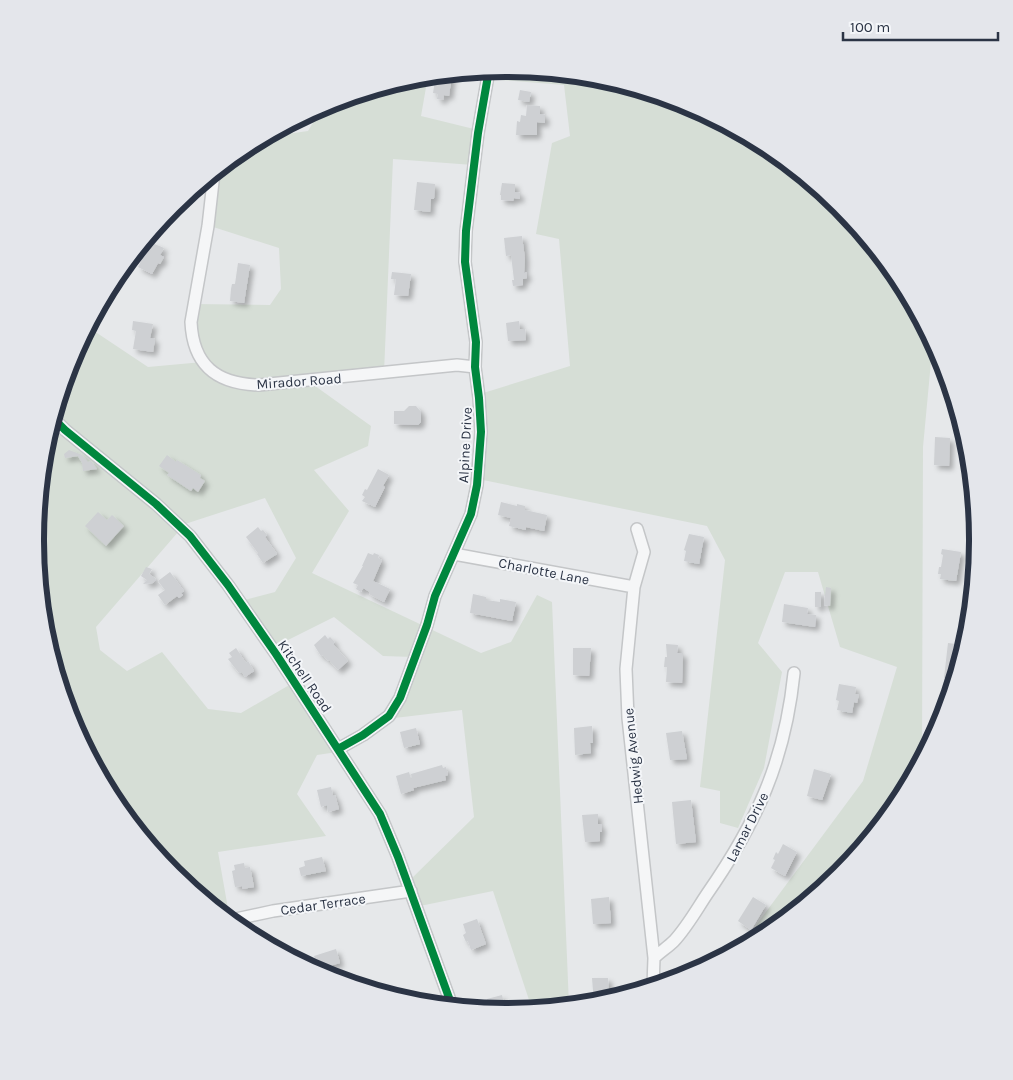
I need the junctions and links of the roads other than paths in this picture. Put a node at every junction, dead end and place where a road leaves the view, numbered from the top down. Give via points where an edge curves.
1 (488, 78) edge
2 (213, 183) edge
3 (475, 367) junction
4 (59, 424) edge
5 (637, 529) dead end
6 (454, 554) junction
7 (634, 588) junction
8 (794, 673) dead end
9 (338, 749) junction
10 (411, 891) junction
11 (240, 918) edge
12 (654, 958) junction
13 (653, 979) edge
14 (450, 999) edge

1 - 3 street, Alpine Drive via 466,231 465,262 476,342
2 - 3 street, Mirador Road via 191,322 195,347 208,370 226,380 258,385 457,365
3 - 6 street, Alpine Drive via 481,432 477,485 471,514
4 - 9 street, Kitchell Road via 190,536 228,584
5 - 7 street, Hedwig Avenue via 644,552
6 - 7 street, Charlotte Lane
6 - 9 street, Alpine Drive via 435,596 400,698 389,716
7 - 12 street, Hedwig Avenue via 626,669 628,718
8 - 12 street, Lamar Drive via 780,751 752,822 731,860 674,941
9 - 10 street, Kitchell Road via 380,814
10 - 11 street, Cedar Terrace
10 - 14 street, Kitchell Road
12 - 13 street, Hedwig Avenue

